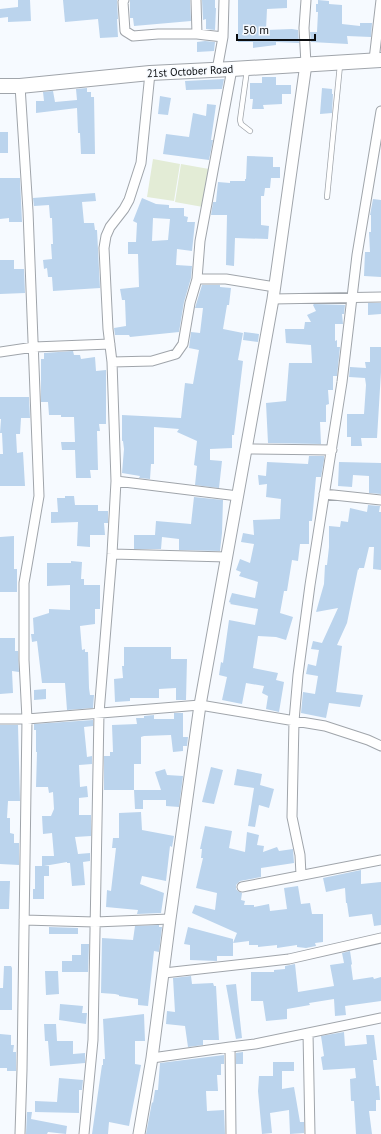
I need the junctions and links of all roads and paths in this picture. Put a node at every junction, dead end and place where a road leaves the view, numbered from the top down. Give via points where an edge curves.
1 (124, 0) edge
2 (196, 0) edge
3 (224, 0) edge
4 (306, 0) edge
5 (381, 0) edge
6 (197, 34) junction
7 (223, 37) junction
8 (377, 60) edge
9 (340, 63) junction
10 (306, 64) junction
11 (248, 68) junction
12 (232, 69) junction
13 (218, 70) junction
14 (150, 73) junction
15 (0, 86) edge
16 (20, 86) junction
17 (381, 111) edge
18 (250, 131) dead end
19 (327, 197) dead end
20 (197, 279) junction
21 (275, 288) junction
22 (381, 298) edge
23 (351, 299) junction
24 (274, 300) junction
25 (110, 344) junction
26 (34, 347) junction
27 (0, 352) edge
28 (112, 362) junction
29 (246, 449) junction
30 (332, 450) junction
31 (116, 481) junction
32 (324, 494) junction
33 (238, 496) junction
34 (381, 500) edge
35 (112, 554) junction
36 (227, 557) junction
37 (200, 704) junction
38 (99, 713) junction
39 (27, 719) junction
40 (0, 720) edge
41 (294, 721) junction
42 (381, 746) edge
43 (381, 860) edge
44 (301, 875) junction
45 (242, 887) dead end
46 (170, 919) junction
47 (24, 920) junction
48 (95, 922) junction
49 (381, 938) edge
50 (164, 973) junction
51 (381, 1018) edge
52 (308, 1033) junction
53 (230, 1046) junction
54 (152, 1058) junction
55 (20, 1134) edge
56 (84, 1134) edge
57 (139, 1134) edge
58 (231, 1134) edge
59 (310, 1134) edge

1 - 6 street via 125,31 133,36
2 - 6 street
3 - 7 street
4 - 10 street
5 - 8 street
6 - 7 street
7 - 13 street
8 - 9 main road, 21st October Road
9 - 10 main road, 21st October Road
9 - 19 lane
10 - 11 main road, 21st October Road
10 - 21 street
11 - 12 main road, 21st October Road
11 - 18 lane via 240,120
12 - 13 main road, 21st October Road
12 - 20 street via 200,241
13 - 14 main road, 21st October Road
14 - 16 main road, 21st October Road
14 - 25 street via 141,164 129,200 110,227 104,248
15 - 16 main road, 21st October Road
16 - 26 street
17 - 23 street
20 - 21 street via 226,279
20 - 28 street via 183,344 176,354 152,361
21 - 24 street
22 - 23 street
23 - 24 street
23 - 30 street
24 - 29 street
25 - 26 street
25 - 28 street
26 - 27 street
26 - 39 street via 39,496 24,583
28 - 31 street
29 - 30 street
29 - 33 street
30 - 32 street
31 - 33 street
31 - 35 street
32 - 34 street
32 - 41 street via 298,675
33 - 36 street
35 - 36 street
35 - 38 street
36 - 37 street
37 - 38 street
37 - 41 street
37 - 46 street
38 - 39 street
38 - 48 street
39 - 40 street
39 - 47 street
41 - 42 street via 325,726
41 - 44 street via 292,817 300,855
43 - 44 street
44 - 45 street
46 - 48 street
46 - 50 street
47 - 48 street
47 - 55 street
48 - 56 street via 93,1040
49 - 50 street via 289,959
50 - 54 street
51 - 52 street
52 - 53 street via 255,1044
52 - 59 street
53 - 54 street
53 - 58 street
54 - 57 street

